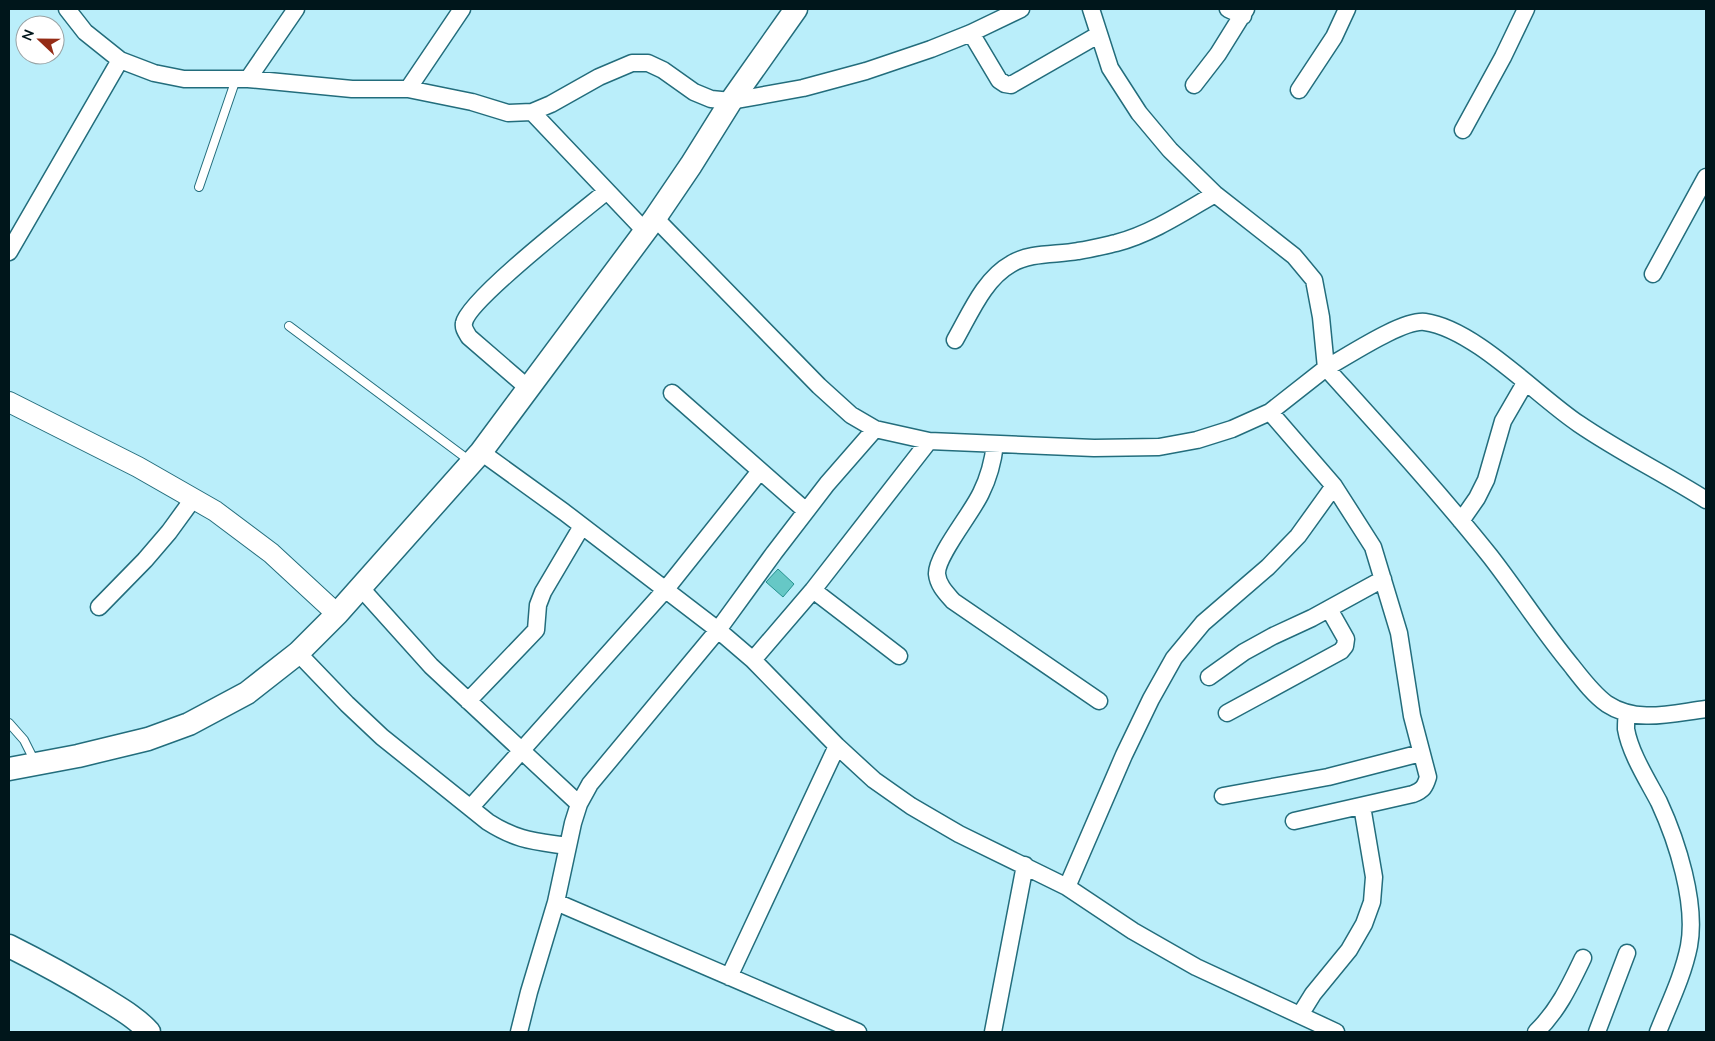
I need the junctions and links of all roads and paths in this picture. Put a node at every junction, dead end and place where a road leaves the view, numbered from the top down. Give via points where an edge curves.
1 (68, 9) edge
2 (296, 9) edge
3 (462, 9) edge
4 (796, 9) edge
5 (1021, 9) edge
6 (1091, 9) edge
7 (1228, 9) edge
8 (1347, 9) edge
9 (1526, 9) edge
10 (1244, 13) edge
11 (971, 33) junction
12 (1098, 35) junction
13 (120, 60) junction
14 (242, 79) junction
15 (1194, 85) dead end
16 (408, 89) junction
17 (1300, 90) dead end
18 (731, 101) junction
19 (532, 112) junction
20 (1462, 130) dead end
21 (1706, 177) edge
22 (199, 187) dead end
23 (607, 192) junction
24 (1215, 194) junction
25 (650, 225) junction
26 (9, 252) edge
27 (1653, 274) dead end
28 (289, 326) dead end
29 (955, 340) dead end
30 (1326, 368) junction
31 (1525, 383) junction
32 (528, 388) junction
33 (672, 393) dead end
34 (9, 402) edge
35 (1270, 412) junction
36 (875, 429) junction
37 (929, 441) junction
38 (996, 444) junction
39 (476, 457) junction
40 (760, 471) junction
41 (1334, 486) junction
42 (192, 499) junction
43 (1706, 500) edge
44 (806, 511) junction
45 (1461, 521) junction
46 (582, 526) junction
47 (1383, 579) junction
48 (360, 587) junction
49 (666, 589) junction
50 (814, 590) junction
51 (99, 607) dead end
52 (1329, 609) junction
53 (337, 614) junction
54 (718, 630) junction
55 (298, 652) junction
56 (899, 656) dead end
57 (753, 660) junction
58 (1209, 677) dead end
59 (468, 701) junction
60 (1099, 701) dead end
61 (1706, 709) edge
62 (1227, 713) dead end
63 (1627, 714) junction
64 (9, 723) edge
65 (837, 746) junction
66 (522, 752) junction
67 (1420, 753) junction
68 (36, 764) junction
69 (9, 769) edge
70 (1223, 796) dead end
71 (579, 804) junction
72 (1362, 806) junction
73 (471, 807) junction
74 (1294, 821) dead end
75 (567, 846) junction
76 (1025, 865) junction
77 (1067, 887) junction
78 (556, 902) junction
79 (9, 946) edge
80 (1627, 952) dead end
81 (1583, 958) dead end
82 (729, 977) junction
83 (1300, 1015) junction
84 (149, 1032) edge
85 (519, 1032) edge
86 (858, 1032) edge
87 (993, 1032) edge
88 (1336, 1032) edge
89 (1536, 1032) edge
90 (1597, 1032) edge
91 (1658, 1032) edge

1 - 13 street via 85,32
2 - 14 street
3 - 16 street
4 - 18 main road
5 - 11 street
6 - 12 street
7 - 10 street
8 - 17 street via 1334,37
9 - 20 street
10 - 15 street
11 - 12 street via 999,80 1011,85
11 - 18 street via 866,71 803,88
12 - 24 street via 1110,68 1139,113 1170,150
13 - 14 street via 154,73 184,79
13 - 26 street
14 - 16 street via 352,89
14 - 22 lane
16 - 19 street via 508,112
18 - 19 street via 710,99 694,92 648,63 632,63
18 - 25 main road
19 - 23 street
21 - 27 street
23 - 25 street
23 - 32 street via 522,260 479,302 464,323 469,337
24 - 29 street via 1151,230 1118,243 1012,263 998,273 980,294
24 - 30 street via 1294,256 1314,280
25 - 32 main road
25 - 36 street via 819,386 851,415
28 - 39 lane
30 - 31 street via 1401,327 1424,322 1454,331
30 - 35 street
30 - 45 street
31 - 43 street via 1579,424
31 - 45 street via 1503,421 1478,498
32 - 39 main road
33 - 40 street
34 - 42 street via 138,467
35 - 38 street via 1232,429 1159,447
35 - 41 street
36 - 37 street
36 - 44 street
37 - 38 street
37 - 50 street
38 - 60 street via 992,468 981,494 943,552 937,573 941,587 953,601
39 - 46 street
39 - 48 main road
40 - 44 street
40 - 49 street
41 - 47 street via 1373,547
41 - 77 street via 1298,536 1268,567 1203,623 1174,658 1124,755
42 - 51 street via 145,560
42 - 53 street via 215,511 271,553
44 - 54 street
45 - 63 street via 1588,687 1607,704
46 - 49 street
46 - 59 street via 543,592 538,604 536,630
47 - 52 street
47 - 67 street via 1398,634
48 - 53 main road
48 - 59 street
49 - 54 street
49 - 66 street
50 - 56 street
50 - 57 street
52 - 58 street via 1252,648
52 - 62 street via 1346,639 1341,651
53 - 55 main road
54 - 57 street
54 - 71 street via 590,784
55 - 68 main road via 247,693 189,724 148,739
55 - 73 street via 382,737
57 - 65 street
59 - 66 street
61 - 63 street via 1650,716
63 - 91 street via 1626,728 1664,813 1682,867 1691,909 1689,945
64 - 68 lane via 24,740
65 - 76 street via 874,780 911,806 959,834
65 - 82 street
66 - 71 street
66 - 73 street
67 - 70 street via 1328,777
67 - 72 street via 1428,776 1422,791
68 - 69 main road
71 - 75 street
72 - 74 street
72 - 83 street via 1374,877 1372,902 1349,950
73 - 75 street via 506,834
75 - 78 street
76 - 77 street
76 - 87 street
77 - 83 street via 1133,931 1196,967
78 - 82 street
78 - 85 street
79 - 84 main road via 61,972 113,1004
80 - 90 street
81 - 89 street via 1566,994
82 - 86 street
83 - 88 street

